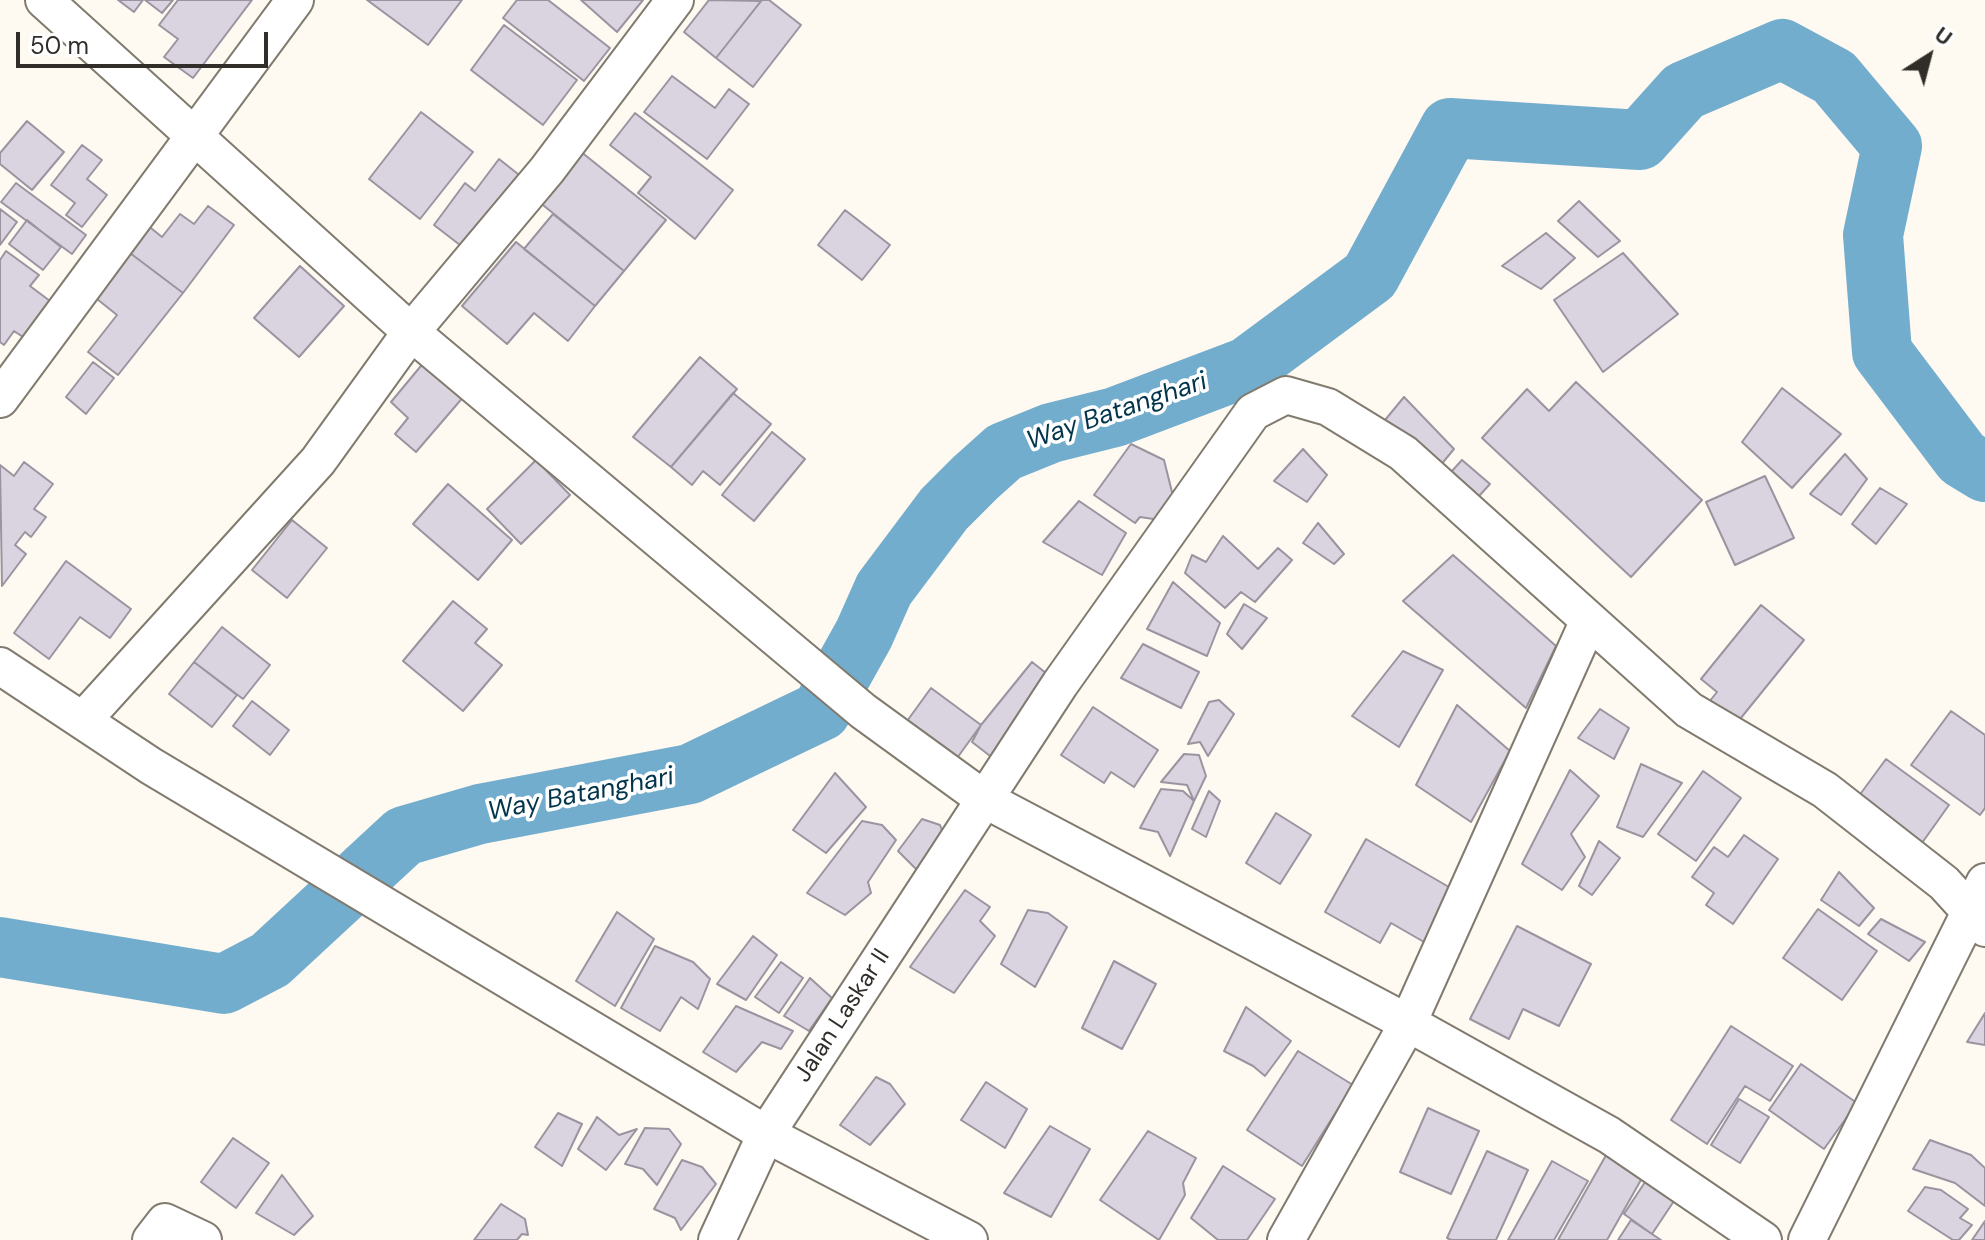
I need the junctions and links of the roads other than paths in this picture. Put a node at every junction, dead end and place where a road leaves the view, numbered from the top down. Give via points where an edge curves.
1 (44, 0) edge
2 (295, 0) edge
3 (675, 0) edge
4 (194, 139) junction
5 (411, 332) junction
6 (0, 399) edge
7 (1589, 620) junction
8 (0, 666) edge
9 (84, 719) junction
10 (984, 799) junction
11 (1985, 882) edge
12 (1977, 921) edge
13 (1408, 1023) junction
14 (766, 1134) junction
15 (151, 1240) edge
16 (203, 1240) edge
17 (717, 1240) edge
18 (969, 1240) edge
19 (1286, 1240) edge
20 (1763, 1240) edge
21 (1807, 1240) edge

1 - 4 street
2 - 4 street
3 - 5 street via 547,170
4 - 5 street
4 - 6 street
5 - 9 street via 318,461
5 - 10 street via 863,711
7 - 10 street, Jalan Laskar II via 1403,453 1328,407 1286,395 1253,412
7 - 12 street, Jalan Laskar II via 1689,710 1825,790 1944,883
7 - 13 street
8 - 9 street
9 - 14 street via 151,766
10 - 13 street
10 - 14 street, Jalan Laskar II
11 - 12 street
12 - 21 street
13 - 19 street
13 - 20 street via 1609,1135
14 - 17 street, Jalan Laskar II
14 - 18 street
15 - 16 street via 165,1222

